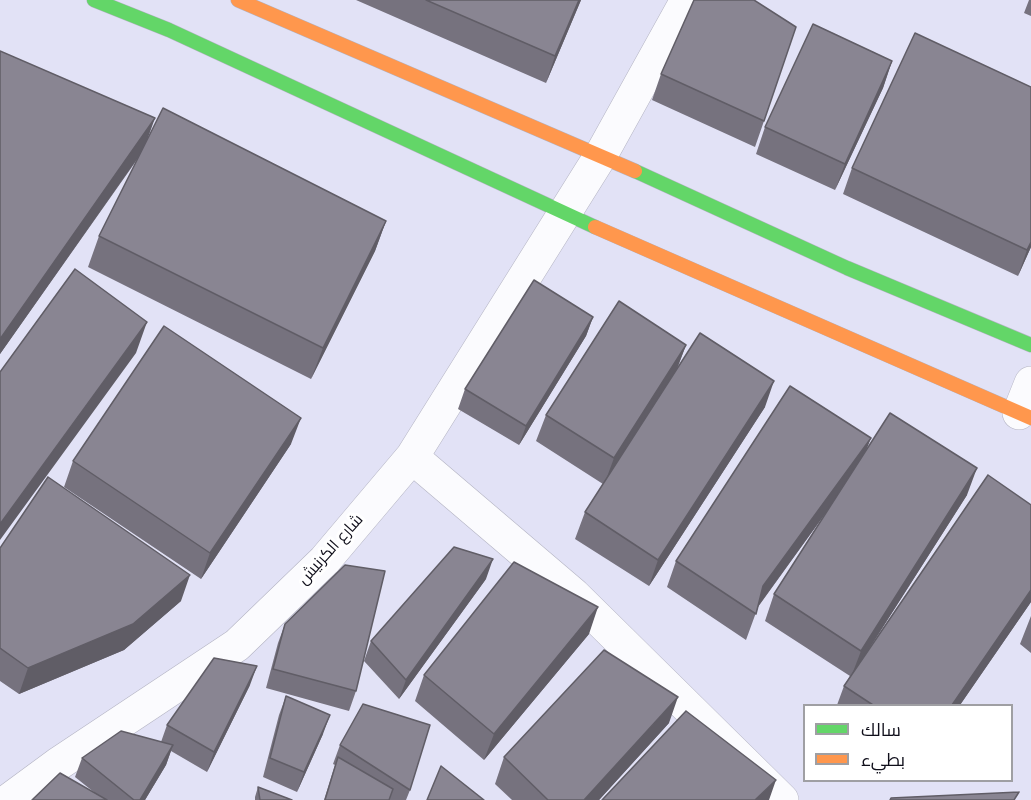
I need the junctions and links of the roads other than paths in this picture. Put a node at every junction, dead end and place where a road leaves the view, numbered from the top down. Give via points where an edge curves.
1 (94, 0) edge
2 (238, 0) edge
3 (687, 0) edge
4 (601, 155) junction
5 (563, 213) junction
6 (1031, 345) edge
7 (1027, 405) edge
8 (412, 457) junction
9 (9, 800) edge
10 (782, 800) edge

1 - 5 main road via 169,30
2 - 4 main road
3 - 4 street, شارع الكرنيش
4 - 5 street, شارع الكرنيش
4 - 6 main road via 847,267
5 - 7 main road
5 - 8 street, شارع الكرنيش
8 - 9 street, شارع الكرنيش via 325,560 237,645
8 - 10 street via 574,596

